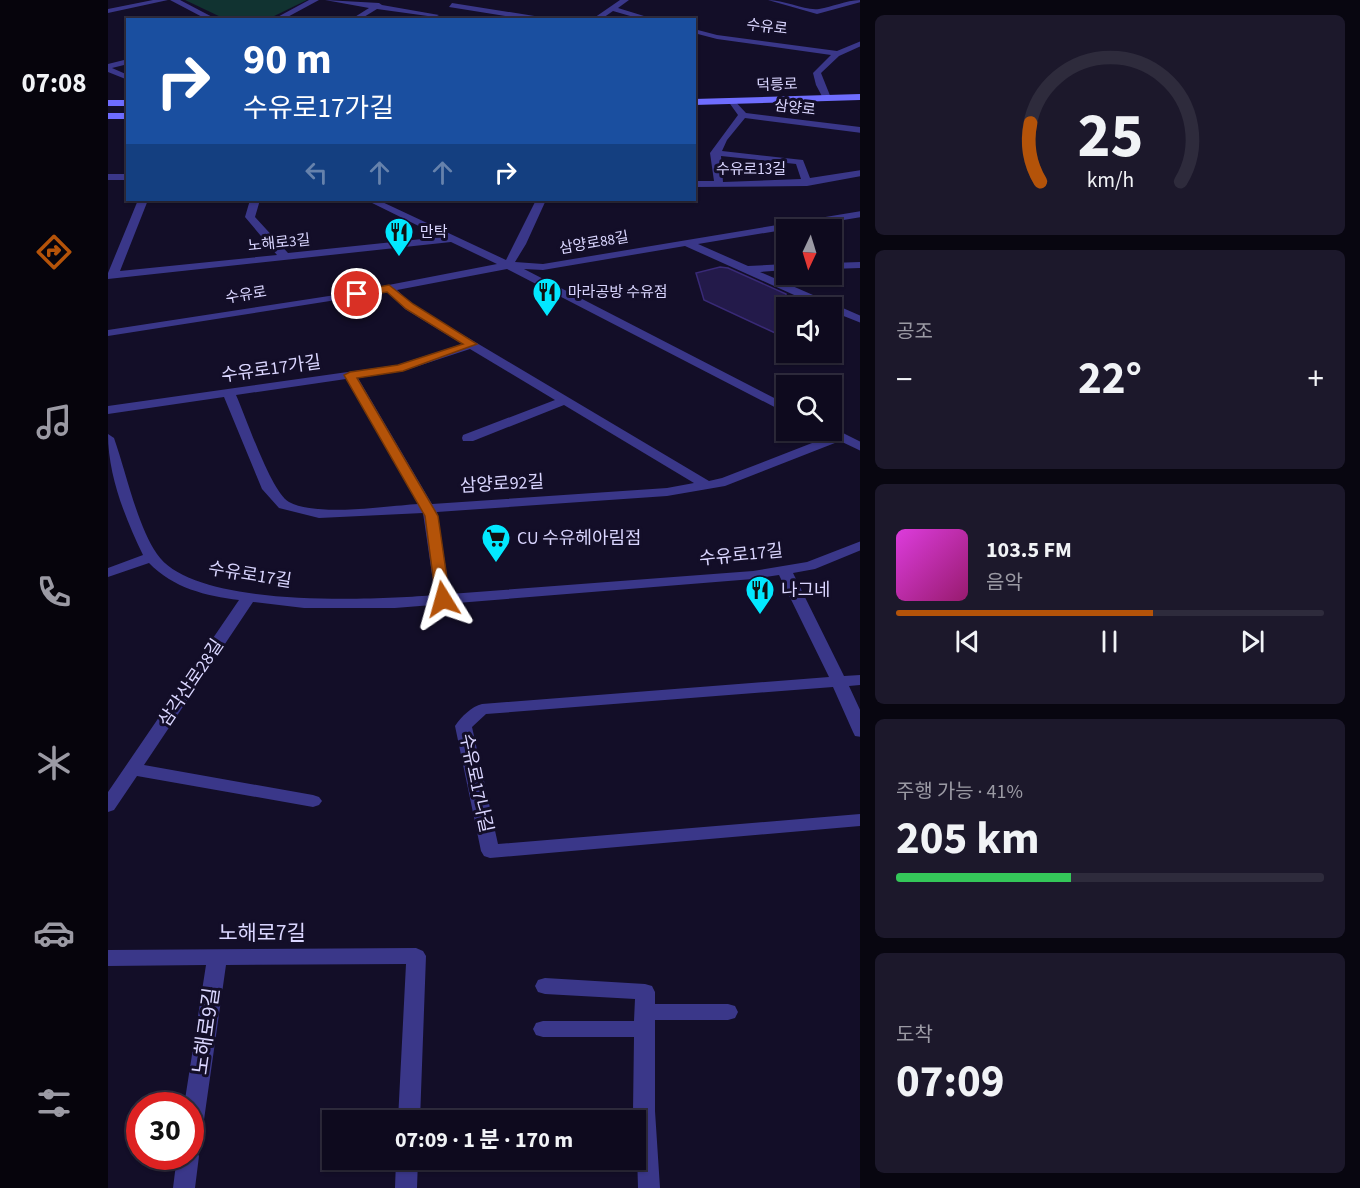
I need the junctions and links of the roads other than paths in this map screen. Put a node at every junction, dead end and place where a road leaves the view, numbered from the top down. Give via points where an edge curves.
1 (164, 0) edge
2 (174, 0) edge
3 (315, 0) edge
4 (329, 0) edge
5 (389, 0) edge
6 (462, 0) edge
7 (625, 0) edge
8 (772, 0) edge
9 (860, 0) edge
10 (452, 5) junction
11 (376, 7) junction
12 (612, 8) junction
13 (108, 11) edge
14 (435, 15) junction
15 (211, 18) edge
16 (279, 18) edge
17 (357, 18) edge
18 (430, 18) edge
19 (534, 18) edge
20 (597, 18) edge
21 (647, 18) edge
22 (696, 32) edge
23 (860, 43) edge
24 (837, 53) junction
25 (126, 62) edge
26 (108, 67) edge
27 (126, 77) edge
28 (827, 98) junction
29 (860, 98) edge
30 (732, 101) junction
31 (696, 102) edge
32 (108, 103) edge
33 (126, 103) edge
34 (743, 115) junction
35 (108, 116) edge
36 (126, 116) edge
37 (860, 130) edge
38 (715, 153) junction
39 (860, 173) edge
40 (108, 177) edge
41 (126, 177) edge
42 (807, 183) junction
43 (696, 184) edge
44 (719, 184) junction
45 (143, 201) edge
46 (255, 201) edge
47 (373, 201) edge
48 (541, 201) edge
49 (860, 214) edge
50 (453, 239) junction
51 (684, 242) junction
52 (285, 257) junction
53 (508, 265) junction
54 (860, 265) edge
55 (842, 266) edge
56 (776, 267) edge
57 (744, 269) junction
58 (110, 275) edge
59 (389, 288) junction
60 (860, 320) edge
61 (108, 333) edge
62 (472, 344) junction
63 (350, 375) junction
64 (229, 393) junction
65 (564, 400) junction
66 (776, 404) edge
67 (108, 410) edge
68 (108, 438) edge
69 (468, 438) dead end
70 (842, 438) edge
71 (818, 441) edge
72 (860, 447) edge
73 (112, 462) edge
74 (706, 485) junction
75 (427, 508) junction
76 (860, 545) edge
77 (152, 556) junction
78 (784, 570) junction
79 (108, 573) edge
80 (249, 597) junction
81 (443, 599) junction
82 (860, 680) edge
83 (839, 682) junction
84 (860, 730) edge
85 (133, 769) junction
86 (314, 801) dead end
87 (108, 806) edge
88 (860, 820) edge
89 (217, 957) junction
90 (108, 958) edge
91 (545, 986) dead end
92 (728, 1012) dead end
93 (645, 1020) junction
94 (543, 1029) dead end
95 (197, 1092) edge
96 (409, 1110) edge
97 (186, 1170) edge
98 (407, 1170) edge
99 (184, 1188) edge
100 (406, 1188) edge
101 (649, 1188) edge

1 - 13 street
2 - 15 street
3 - 16 street
4 - 11 street
5 - 11 street
6 - 10 street
7 - 12 street
8 - 9 street, 수유로 via 817,12
10 - 14 street
10 - 19 street
11 - 14 street
11 - 17 street
12 - 20 street
12 - 21 street
14 - 18 street
22 - 24 street, 수유로
23 - 24 street, 삼양로
24 - 28 street, 삼양로 via 817,73
25 - 26 street
26 - 27 street
28 - 29 main road, 덕릉로
28 - 30 main road, 덕릉로
30 - 31 main road, 덕릉로
30 - 34 street
32 - 33 main road
34 - 37 street, 삼양로
34 - 38 street, 덕릉로
35 - 36 main road
38 - 42 street, 수유로13길 via 800,162
38 - 44 street
39 - 42 street, 수유로13길
40 - 41 street
42 - 44 street, 수유로13길
43 - 44 street, 수유로13길
45 - 58 street
46 - 52 street via 250,217
47 - 50 street
48 - 53 street
49 - 51 street, 삼양로88길
50 - 52 street, 노해로3길
50 - 53 street
51 - 53 street, 삼양로88길 via 543,267
51 - 57 street
52 - 58 street, 노해로3길
53 - 59 street, 수유로
53 - 66 street
54 - 55 street
56 - 57 street
57 - 60 street
59 - 61 street, 수유로
59 - 62 street via 410,307
62 - 63 street, 수유로17가길 via 399,368
62 - 65 street
63 - 64 street, 수유로17가길
63 - 75 street
64 - 67 street, 수유로17가길
64 - 75 street, 삼양로92길 via 269,489 284,505 319,514
65 - 69 street
65 - 74 street
68 - 73 street, 수유로17길
70 - 72 street, 삼양로92길
71 - 74 street, 삼양로92길 via 725,482
73 - 77 street, 수유로17길
74 - 75 street, 삼양로92길 via 655,493
75 - 81 street via 432,516
76 - 78 street, 수유로17길 via 810,566
77 - 79 street
77 - 80 street, 수유로17길 via 166,572 209,592
78 - 81 street, 수유로17길
78 - 83 street
80 - 81 street, 수유로17길 via 304,603
80 - 85 street, 삼각산로28길
82 - 83 street
83 - 84 street
83 - 88 street, 수유로17나길 via 482,709 463,726 490,851
85 - 86 street
85 - 87 street, 삼각산로28길
89 - 90 street, 노해로7길
89 - 95 street, 노해로9길
89 - 96 street, 노해로7길 via 416,956
91 - 93 street via 645,992
92 - 93 street
93 - 94 street
93 - 101 street via 644,1111
97 - 99 street
98 - 100 street

